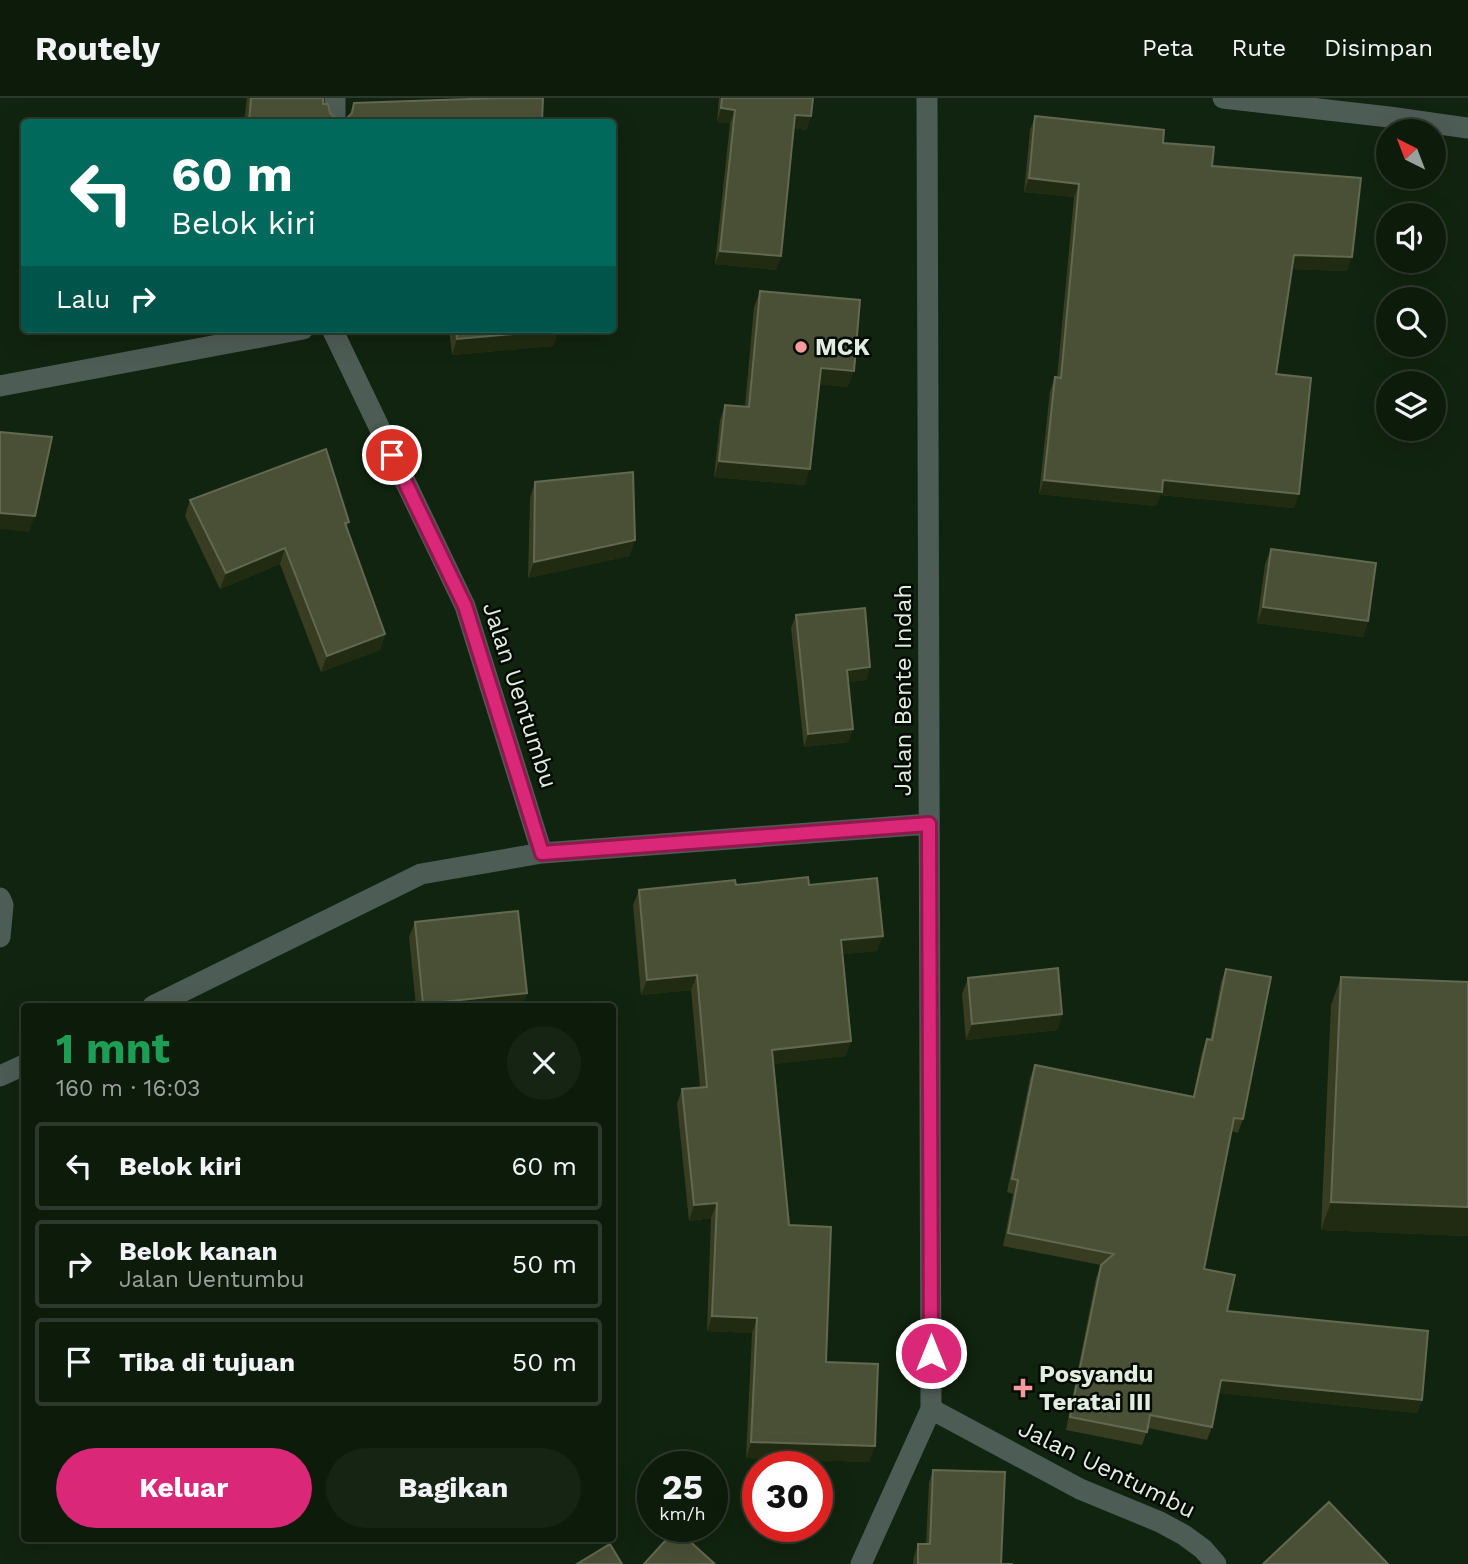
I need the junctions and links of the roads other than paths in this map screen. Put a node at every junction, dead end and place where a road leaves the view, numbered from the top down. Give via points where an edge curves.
1 (335, 98) edge
2 (927, 98) edge
3 (1223, 98) edge
4 (335, 119) edge
5 (1468, 128) edge
6 (282, 333) edge
7 (334, 333) edge
8 (0, 386) edge
9 (929, 824) junction
10 (542, 853) junction
11 (0, 898) edge
12 (0, 937) edge
13 (159, 1003) edge
14 (21, 1066) edge
15 (0, 1076) edge
16 (931, 1409) junction
17 (861, 1564) edge
18 (1216, 1564) edge

1 - 4 street
2 - 9 street, Jalan Bente Indah
3 - 5 street
6 - 8 street
7 - 10 street, Jalan Uentumbu via 465,606
9 - 10 street
9 - 16 street, Jalan Bente Indah
10 - 13 street via 421,874
11 - 12 street
14 - 15 street
16 - 17 street
16 - 18 street, Jalan Uentumbu via 1080,1489 1184,1535

